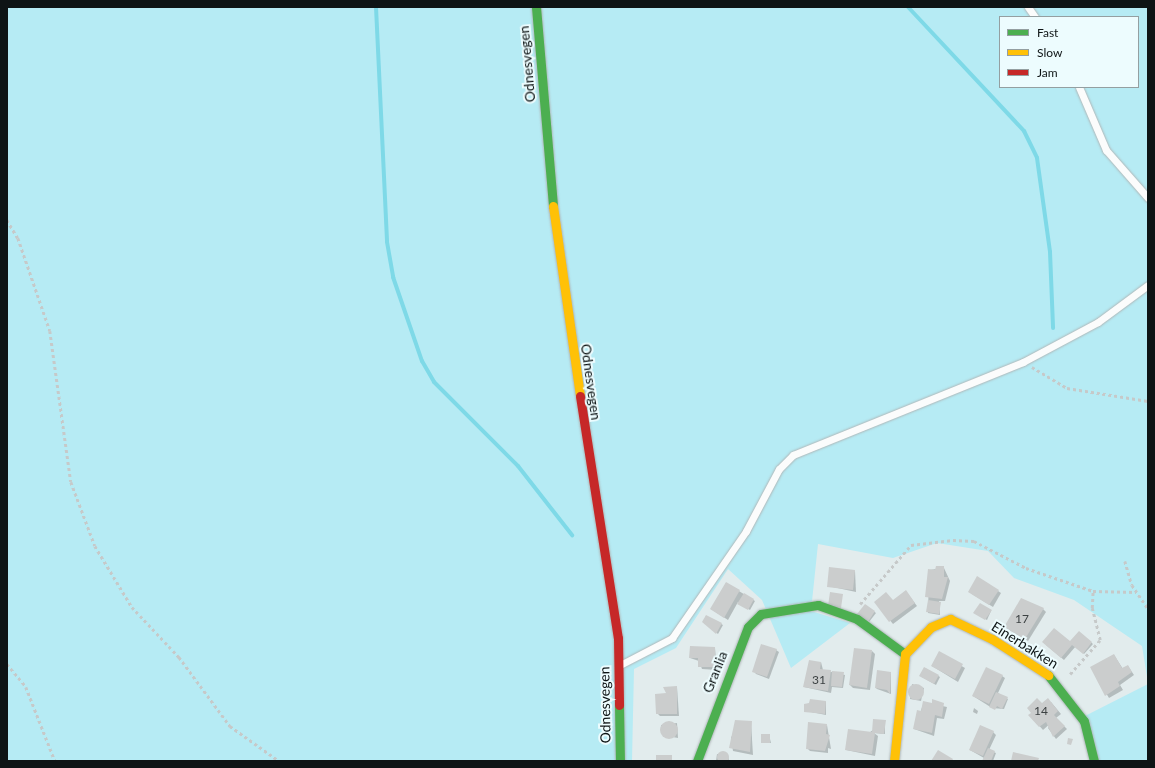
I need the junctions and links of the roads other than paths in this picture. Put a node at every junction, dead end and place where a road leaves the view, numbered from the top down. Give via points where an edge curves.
1 (536, 7) edge
2 (1028, 7) edge
3 (1034, 16) edge
4 (1079, 88) edge
5 (1148, 198) edge
6 (1148, 285) edge
7 (906, 654) junction
8 (618, 666) junction
9 (620, 761) edge
10 (698, 761) edge
11 (894, 761) edge
12 (1094, 761) edge

1 - 8 main road, Odnesvegen via 555,232 618,638
2 - 3 lane
4 - 5 lane via 1106,150
6 - 8 lane via 1098,322 1023,362 793,455 779,469 746,531 672,638
7 - 10 main road, Granlia via 849,616 818,605 776,609 761,614 748,627
7 - 11 main road
7 - 12 main road, Einerbakken via 931,627 950,619 992,639 1053,678 1084,721
8 - 9 main road, Odnesvegen

